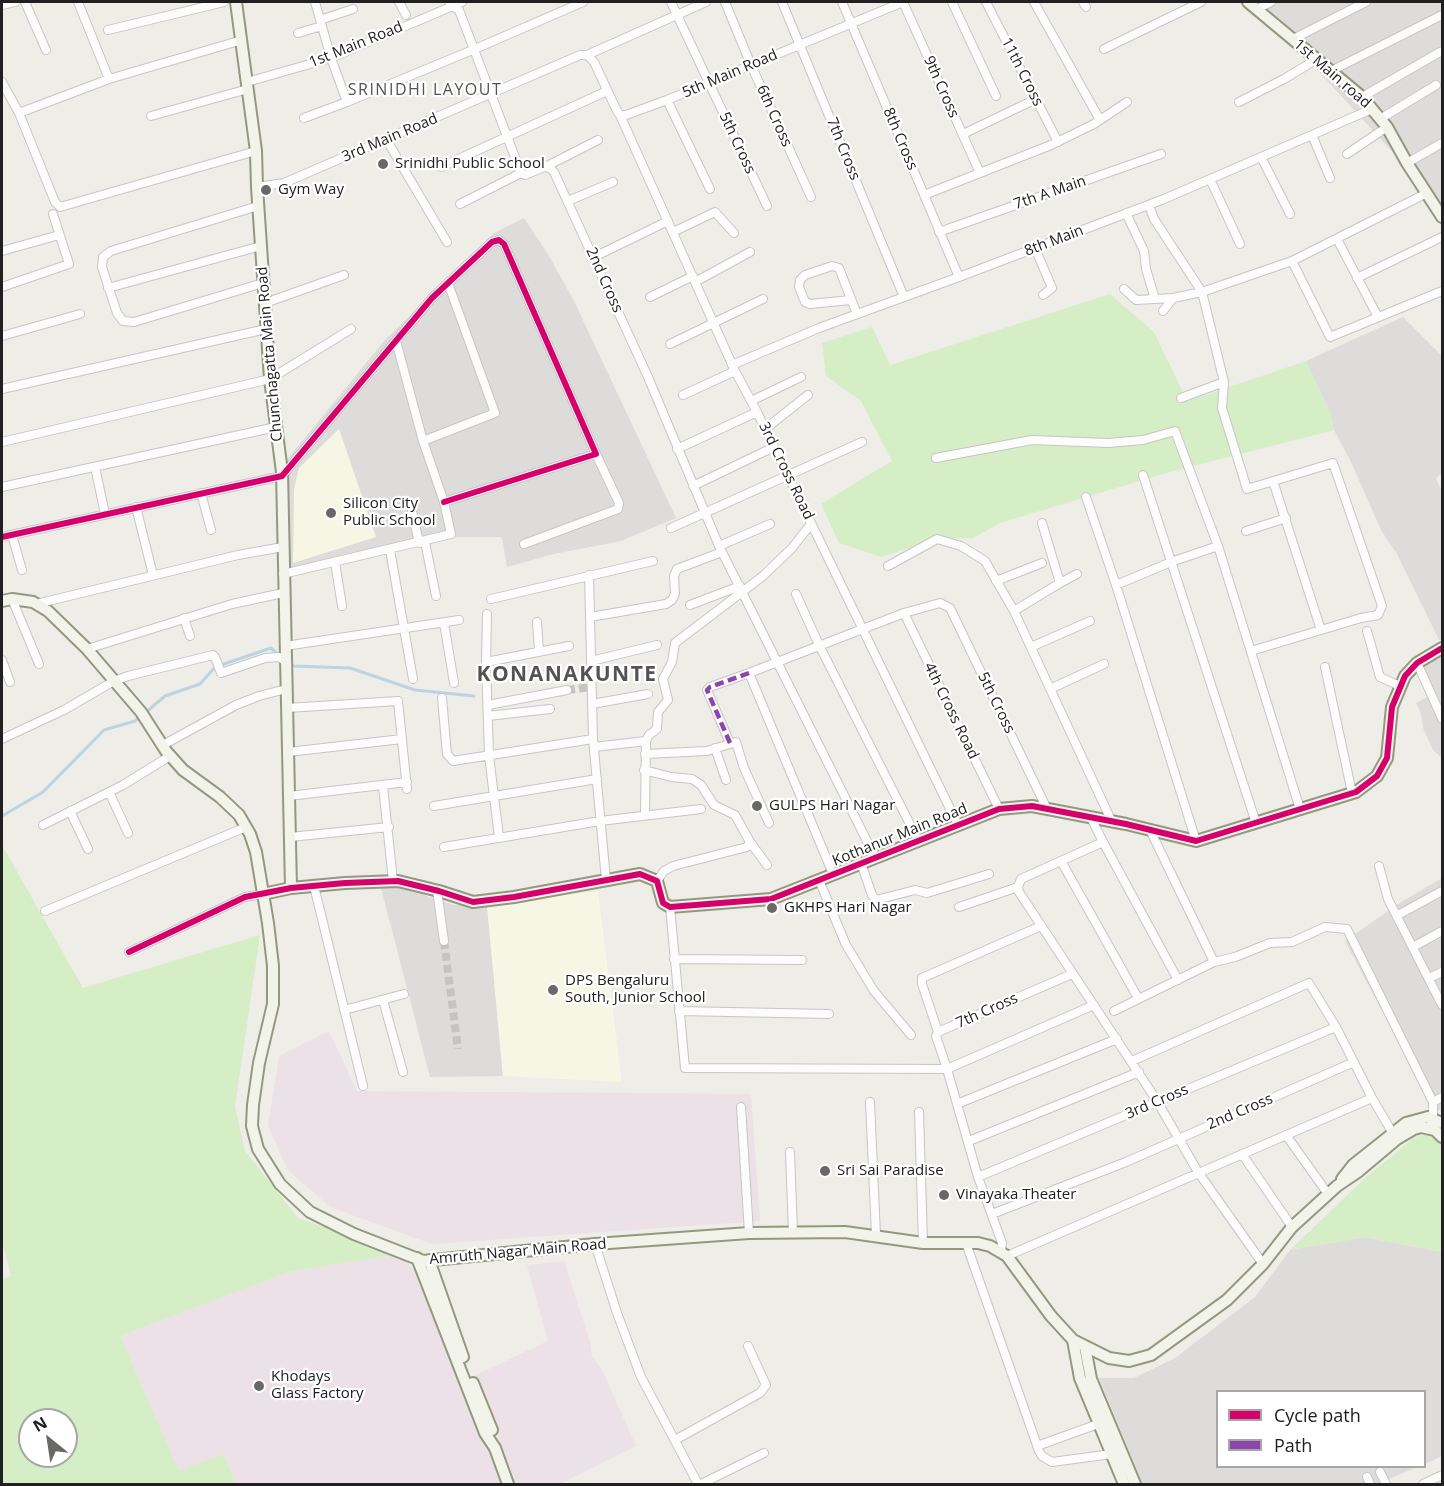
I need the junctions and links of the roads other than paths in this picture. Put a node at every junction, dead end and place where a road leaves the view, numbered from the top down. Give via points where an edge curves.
1 (15, 2) edge
2 (25, 2) edge
3 (78, 2) edge
4 (224, 2) edge
5 (236, 2) edge
6 (315, 2) edge
7 (399, 2) edge
8 (462, 2) edge
9 (583, 2) edge
10 (671, 2) edge
11 (706, 2) edge
12 (725, 2) edge
13 (782, 2) edge
14 (842, 2) edge
15 (903, 2) edge
16 (952, 2) edge
17 (986, 2) edge
18 (1034, 2) edge
19 (1201, 2) edge
20 (1271, 2) edge
21 (1366, 2) edge
22 (450, 4) edge
23 (2, 5) edge
24 (1253, 5) edge
25 (353, 9) dead end
26 (676, 14) junction
27 (406, 15) dead end
28 (1443, 15) edge
29 (321, 23) junction
30 (852, 24) junction
31 (108, 30) dead end
32 (298, 33) dead end
33 (1293, 39) junction
34 (242, 40) junction
35 (800, 45) junction
36 (475, 49) junction
37 (1104, 49) dead end
38 (46, 50) dead end
39 (1440, 52) dead end
40 (587, 55) junction
41 (331, 58) junction
42 (1317, 59) junction
43 (751, 65) junction
44 (1331, 71) junction
45 (109, 79) junction
46 (2, 82) edge
47 (710, 82) junction
48 (248, 85) junction
49 (1436, 85) dead end
50 (607, 91) junction
51 (491, 95) junction
52 (996, 96) dead end
53 (1362, 98) junction
54 (1036, 99) junction
55 (667, 100) junction
56 (347, 102) junction
57 (1127, 102) dead end
58 (1239, 102) dead end
59 (1372, 109) junction
60 (19, 113) junction
61 (620, 115) junction
62 (151, 116) dead end
63 (304, 118) dead end
64 (1100, 120) junction
65 (1384, 123) junction
66 (963, 134) junction
67 (1312, 135) junction
68 (507, 138) junction
69 (386, 139) junction
70 (598, 140) dead end
71 (1058, 142) junction
72 (1443, 143) edge
73 (256, 151) junction
74 (1161, 154) dead end
75 (1347, 154) dead end
76 (1261, 157) junction
77 (1407, 163) junction
78 (441, 167) dead end
79 (544, 168) junction
80 (521, 173) junction
81 (980, 173) junction
82 (1330, 178) dead end
83 (1210, 179) junction
84 (613, 182) dead end
85 (257, 187) junction
86 (710, 189) dead end
87 (1427, 193) junction
88 (924, 195) junction
89 (811, 197) dead end
90 (568, 201) junction
91 (460, 204) dead end
92 (1149, 205) junction
93 (258, 206) junction
94 (767, 206) dead end
95 (1441, 211) edge
96 (1126, 213) junction
97 (53, 214) dead end
98 (1290, 214) dead end
99 (668, 221) junction
100 (673, 232) junction
101 (939, 232) junction
102 (734, 233) dead end
103 (59, 235) junction
104 (1443, 237) edge
105 (1337, 239) junction
106 (447, 242) dead end
107 (1240, 244) dead end
108 (261, 246) junction
109 (1035, 248) junction
110 (2, 251) edge
111 (750, 252) dead end
112 (594, 257) junction
113 (1292, 261) junction
114 (344, 275) dead end
115 (959, 277) junction
116 (1357, 278) junction
117 (694, 279) junction
118 (263, 283) junction
119 (448, 283) junction
120 (2, 287) edge
121 (108, 288) junction
122 (1124, 289) dead end
123 (1443, 291) edge
124 (1202, 292) junction
125 (1043, 295) dead end
126 (650, 297) dead end
127 (904, 297) junction
128 (1173, 298) junction
129 (763, 299) dead end
130 (1155, 299) junction
131 (851, 300) junction
132 (265, 303) junction
133 (1163, 311) dead end
134 (80, 314) dead end
135 (857, 314) junction
136 (1378, 317) junction
137 (714, 325) junction
138 (266, 329) junction
139 (351, 330) dead end
140 (2, 336) edge
141 (396, 341) junction
142 (670, 344) dead end
143 (733, 368) junction
144 (801, 377) dead end
145 (270, 379) junction
146 (1224, 382) junction
147 (2, 389) edge
148 (683, 395) dead end
149 (808, 395) dead end
150 (1181, 398) dead end
151 (751, 401) junction
152 (757, 412) junction
153 (276, 427) junction
154 (765, 429) junction
155 (423, 441) junction
156 (2, 442) edge
157 (862, 442) dead end
158 (774, 447) junction
159 (677, 449) junction
160 (596, 454) junction
161 (936, 458) dead end
162 (95, 466) junction
163 (787, 474) junction
164 (1143, 475) dead end
165 (282, 476) junction
166 (1273, 481) junction
167 (693, 486) junction
168 (2, 487) edge
169 (201, 493) junction
170 (1086, 497) dead end
171 (444, 502) junction
172 (136, 507) junction
173 (412, 511) dead end
174 (703, 512) junction
175 (105, 514) junction
176 (1286, 518) junction
177 (1042, 523) dead end
178 (770, 524) dead end
179 (811, 524) junction
180 (671, 528) dead end
181 (211, 530) dead end
182 (1246, 531) dead end
183 (12, 535) junction
184 (2, 537) edge
185 (422, 542) junction
186 (524, 544) dead end
187 (1218, 546) junction
188 (283, 548) junction
189 (721, 549) junction
190 (390, 550) junction
191 (653, 561) dead end
192 (335, 562) junction
193 (1171, 562) junction
194 (1042, 563) dead end
195 (888, 566) dead end
196 (22, 570) dead end
197 (283, 574) junction
198 (1077, 574) dead end
199 (153, 575) junction
200 (590, 575) junction
201 (996, 581) junction
202 (1060, 583) junction
203 (1116, 585) junction
204 (741, 590) junction
205 (283, 594) junction
206 (796, 594) dead end
207 (436, 596) dead end
208 (491, 599) dead end
209 (7, 600) edge
210 (36, 604) junction
211 (690, 605) dead end
212 (342, 606) dead end
213 (1014, 611) junction
214 (904, 613) junction
215 (487, 614) dead end
216 (591, 617) junction
217 (184, 618) junction
218 (459, 620) dead end
219 (1090, 621) dead end
220 (537, 622) dead end
221 (444, 623) junction
222 (406, 628) junction
223 (862, 629) junction
224 (1321, 630) junction
225 (1367, 631) dead end
226 (189, 636) dead end
227 (657, 645) dead end
228 (819, 645) junction
229 (569, 646) dead end
230 (1031, 647) junction
231 (1443, 648) edge
232 (87, 649) junction
233 (540, 651) junction
234 (1251, 651) junction
235 (286, 656) junction
236 (2, 660) edge
237 (591, 661) junction
238 (486, 662) junction
239 (778, 663) junction
240 (1417, 663) junction
241 (39, 664) dead end
242 (1104, 664) dead end
243 (1325, 667) dead end
244 (749, 673) junction
245 (413, 679) dead end
246 (114, 681) junction
247 (10, 682) dead end
248 (454, 683) dead end
249 (1400, 686) junction
250 (286, 689) junction
251 (1050, 689) junction
252 (567, 690) tunnel mouth
253 (648, 694) dead end
254 (442, 698) dead end
255 (592, 704) junction
256 (488, 705) junction
257 (287, 708) junction
258 (550, 709) dead end
259 (488, 716) junction
260 (1443, 718) edge
261 (402, 738) junction
262 (2, 739) edge
263 (646, 741) junction
264 (593, 743) junction
265 (730, 743) junction
266 (163, 745) junction
267 (715, 748) junction
268 (288, 752) junction
269 (645, 754) junction
270 (170, 756) junction
271 (489, 756) junction
272 (644, 770) junction
273 (597, 779) junction
274 (726, 780) dead end
275 (383, 786) junction
276 (109, 792) junction
277 (1352, 793) junction
278 (289, 796) junction
279 (495, 797) junction
280 (434, 806) dead end
281 (701, 809) dead end
282 (999, 809) junction
283 (1047, 809) junction
284 (1300, 809) junction
285 (70, 811) junction
286 (645, 815) junction
287 (1091, 818) junction
288 (600, 821) junction
289 (1112, 822) junction
290 (1256, 823) junction
291 (769, 824) dead end
292 (43, 825) dead end
293 (958, 825) junction
294 (246, 827) junction
295 (388, 827) junction
296 (1150, 830) junction
297 (128, 833) dead end
298 (290, 837) junction
299 (500, 837) junction
300 (918, 840) junction
301 (1196, 841) junction
302 (750, 842) junction
303 (1103, 842) junction
304 (444, 847) dead end
305 (88, 849) dead end
306 (875, 857) junction
307 (1061, 861) junction
308 (861, 863) junction
309 (767, 865) dead end
310 (1379, 866) dead end
311 (833, 874) junction
312 (989, 874) dead end
313 (606, 880) junction
314 (819, 880) junction
315 (393, 881) junction
316 (657, 881) junction
317 (314, 886) junction
318 (1018, 887) junction
319 (291, 888) junction
320 (437, 890) junction
321 (1443, 891) edge
322 (263, 894) junction
323 (670, 907) junction
324 (959, 907) dead end
325 (45, 911) dead end
326 (1398, 915) junction
327 (1041, 926) junction
328 (1443, 931) edge
329 (444, 941) tunnel mouth
330 (1413, 947) junction
331 (129, 952) dead end
332 (674, 959) junction
333 (802, 960) dead end
334 (1214, 962) junction
335 (1443, 972) edge
336 (1072, 974) junction
337 (1429, 978) junction
338 (1178, 980) junction
339 (404, 994) dead end
340 (1138, 998) junction
341 (383, 1000) junction
342 (1094, 1005) junction
343 (1443, 1005) edge
344 (344, 1010) junction
345 (679, 1011) junction
346 (1114, 1011) dead end
347 (829, 1014) dead end
348 (1336, 1027) junction
349 (938, 1032) junction
350 (911, 1035) dead end
351 (1117, 1039) junction
352 (1132, 1061) junction
353 (1354, 1062) junction
354 (947, 1069) junction
355 (403, 1072) dead end
356 (1139, 1072) junction
357 (363, 1086) dead end
358 (1443, 1097) edge
359 (1372, 1098) junction
360 (1157, 1101) junction
361 (870, 1102) dead end
362 (1433, 1102) junction
363 (957, 1104) junction
364 (741, 1107) dead end
365 (919, 1112) dead end
366 (1435, 1123) edge
367 (1392, 1132) junction
368 (1286, 1135) junction
369 (1443, 1137) edge
370 (1179, 1138) junction
371 (969, 1141) junction
372 (790, 1152) dead end
373 (1242, 1154) junction
374 (1198, 1172) junction
375 (978, 1177) junction
376 (1332, 1190) junction
377 (992, 1214) junction
378 (1292, 1227) junction
379 (749, 1233) junction
380 (793, 1233) junction
381 (876, 1235) junction
382 (923, 1243) junction
383 (966, 1243) junction
384 (595, 1244) junction
385 (1004, 1253) junction
386 (417, 1258) junction
387 (429, 1260) junction
388 (1263, 1264) junction
389 (1073, 1340) junction
390 (748, 1346) dead end
391 (1085, 1347) junction
392 (1098, 1424) junction
393 (675, 1440) junction
394 (1037, 1446) junction
395 (495, 1448) junction
396 (764, 1453) dead end
397 (1112, 1454) junction
398 (1380, 1472) dead end
399 (1443, 1475) edge
400 (1386, 1484) edge
401 (508, 1485) edge
402 (699, 1485) edge
403 (1124, 1485) edge
404 (1135, 1485) edge
405 (1423, 1485) edge

1 - 23 street
2 - 38 street
3 - 45 street
4 - 31 street
5 - 34 street, Chunchagatta Main Road
6 - 29 street
7 - 27 street
8 - 22 street, 1st Main Road
9 - 36 street
10 - 26 street, 5th Cross
11 - 26 street, 3rd Main Road
12 - 43 street, 6th Cross
13 - 35 street, 7th Cross
14 - 30 street, 8th Cross
15 - 30 street, 5th Main Road
15 - 66 street, 9th Cross
16 - 52 street
17 - 54 street, 11th Cross
18 - 64 street
19 - 37 street
20 - 24 street
21 - 33 street
22 - 36 street via 459,10
22 - 41 street, 1st Main Road
24 - 33 street, 1st Main road
25 - 29 street
26 - 40 street, 3rd Main Road
26 - 47 street, 5th Cross
28 - 44 street
29 - 32 street
29 - 41 street
30 - 35 street, 5th Main Road
30 - 88 street, 8th Cross
33 - 42 street, 1st Main road
34 - 45 street
34 - 48 street, Chunchagatta Main Road
35 - 43 street, 5th Main Road
35 - 127 street, 7th Cross
36 - 51 street
36 - 56 street
39 - 53 street
40 - 50 street
40 - 51 street, 3rd Main Road
41 - 48 street, 1st Main Road
41 - 56 street
42 - 44 street, 1st Main road
42 - 58 street
43 - 47 street, 5th Main Road
43 - 89 street, 6th Cross
44 - 53 street, 1st Main road
45 - 60 street
46 - 60 street
47 - 55 street, 5th Main Road
47 - 94 street, 5th Cross
48 - 62 street, 1st Main Road
48 - 73 street, Chunchagatta Main Road
49 - 65 street
50 - 61 street
50 - 68 street
51 - 68 street
51 - 69 street, 3rd Main Road
53 - 59 street, 1st Main road
54 - 66 street
54 - 71 street, 11th Cross
55 - 61 street, 5th Main Road
55 - 86 street
56 - 63 street
57 - 64 street
59 - 65 street, 1st Main road
59 - 67 street, 8th Main
60 - 73 street via 60,207
61 - 99 street, 3rd Cross Road
64 - 71 street
65 - 75 street
65 - 77 street, 1st Main road
66 - 81 street, 9th Cross
67 - 76 street, 8th Main
67 - 82 street
68 - 78 street
68 - 80 street
69 - 85 street, 3rd Main Road via 284,183
69 - 106 street
70 - 79 street
71 - 81 street
72 - 77 street
73 - 85 street, Chunchagatta Main Road
74 - 101 street, 7th A Main
76 - 83 street, 8th Main
76 - 98 street
77 - 87 street, 1st Main road
79 - 80 street
79 - 90 street, 2nd Cross via 554,172
80 - 91 street
81 - 88 street
83 - 92 street, 8th Main
83 - 107 street
84 - 90 street
85 - 93 street, Chunchagatta Main Road
87 - 95 street, 1st Main road
87 - 105 street
88 - 101 street, 8th Cross
90 - 112 street, 2nd Cross
92 - 96 street, 8th Main
92 - 124 street via 1154,219
93 - 108 street, Chunchagatta Main Road
93 - 121 street via 111,251 103,257 102,267
96 - 109 street, 8th Main
96 - 130 street via 1144,251
97 - 103 street
99 - 100 street, 3rd Cross Road
99 - 112 street
100 - 102 street via 715,212
100 - 117 street, 3rd Cross Road
101 - 115 street, 8th Cross
103 - 110 street
103 - 120 street via 69,264
104 - 116 street
105 - 113 street
105 - 116 street
108 - 118 street, Chunchagatta Main Road
108 - 121 street
109 - 115 street, 8th Main
109 - 125 street via 1052,288
111 - 117 street
112 - 159 street, 2nd Cross
113 - 124 street
113 - 136 street via 1330,338
114 - 132 street
115 - 127 street, 8th Main
116 - 136 street
117 - 126 street
117 - 137 street, 3rd Cross Road
118 - 121 street via 134,322 123,321
118 - 132 street, Chunchagatta Main Road
119 - 141 street
119 - 155 street via 495,413
119 - 160 street via 492,242 502,241
122 - 130 street via 1136,300
123 - 136 street
124 - 128 street
124 - 146 street
127 - 135 street, 8th Main
128 - 130 street
128 - 133 street
129 - 137 street
131 - 131 street via 839,268 832,266 800,280 805,302 810,304
131 - 135 street
132 - 138 street, Chunchagatta Main Road
134 - 140 street
135 - 143 street, 8th Main
137 - 142 street
137 - 143 street, 3rd Cross Road
138 - 145 street, Chunchagatta Main Road
138 - 147 street
139 - 145 street
141 - 155 street
141 - 165 street
143 - 148 street, 8th Main
143 - 151 street, 3rd Cross Road
144 - 151 street
145 - 153 street, Chunchagatta Main Road
145 - 156 street
146 - 150 street
146 - 166 street via 1222,408 1247,489
149 - 154 street
151 - 152 street, 3rd Cross Road
152 - 154 street, 3rd Cross Road
152 - 159 street
153 - 162 street
153 - 165 street, Chunchagatta Main Road
154 - 158 street, 3rd Cross Road
155 - 171 street
157 - 163 street
158 - 163 street, 3rd Cross Road
158 - 167 street
159 - 167 street, 2nd Cross
160 - 171 street
160 - 186 street via 619,502 618,509
161 - 187 street via 1032,441 1108,443 1143,440 1175,431
162 - 168 street
162 - 175 street
163 - 174 street
163 - 179 street, 3rd Cross Road
164 - 193 street
165 - 169 street
165 - 188 street, Chunchagatta Main Road
166 - 176 street
166 - 224 street via 1335,464 1382,606 1378,615
167 - 174 street, 2nd Cross
169 - 172 street
169 - 181 street
170 - 203 street
171 - 185 street via 451,534
172 - 175 street
172 - 199 street
173 - 185 street
174 - 180 street
174 - 189 street, 2nd Cross
175 - 183 street
176 - 182 street
176 - 224 street
177 - 202 street
178 - 189 street
179 - 204 street via 792,548
179 - 223 street, 3rd Cross Road
183 - 184 street
183 - 196 street
185 - 190 street
185 - 207 street
187 - 193 street
187 - 234 street
188 - 197 street, Chunchagatta Main Road
188 - 199 street
189 - 204 street, 2nd Cross
189 - 216 street via 677,569 675,594 666,604
190 - 192 street
190 - 222 street
191 - 200 street
192 - 197 street
192 - 212 street
193 - 203 street
193 - 290 street
194 - 201 street
195 - 201 street via 938,539 961,546 985,561
197 - 205 street, Chunchagatta Main Road
198 - 202 street
199 - 210 street
200 - 208 street
200 - 216 street
201 - 213 street
202 - 213 street
203 - 301 street
204 - 211 street
204 - 239 street, 2nd Cross
204 - 263 street via 675,643 672,662 663,679 668,700 658,712 657,729
205 - 217 street
205 - 235 street, Chunchagatta Main Road
206 - 228 street
209 - 210 street, Amruth Nagar Main Road
209 - 241 street
210 - 232 street, Amruth Nagar Main Road
213 - 230 street
214 - 223 street
214 - 282 street, 4th Cross Road
214 - 283 street, 5th Cross via 940,603 950,608
215 - 238 street
216 - 237 street
217 - 226 street
217 - 232 street
218 - 221 street
219 - 230 street
220 - 233 street
221 - 222 street
221 - 248 street
222 - 235 street
222 - 245 street
223 - 228 street
223 - 293 street, 3rd Cross Road
224 - 234 street
225 - 249 street via 1380,677
227 - 237 street
228 - 239 street
228 - 300 street
229 - 233 street
230 - 251 street
231 - 240 street
232 - 246 street, Amruth Nagar Main Road
233 - 238 street
234 - 284 street
235 - 246 street via 265,658 221,673 213,655
235 - 250 street, Chunchagatta Main Road
236 - 247 street
237 - 255 street
238 - 256 street
239 - 244 street
239 - 306 street, 2nd Cross
240 - 249 street
240 - 260 street
242 - 251 street
243 - 277 street
244 - 265 street via 707,690
244 - 311 street
246 - 262 street
246 - 266 street, Amruth Nagar Main Road
249 - 277 street via 1392,707 1388,758 1377,776
250 - 257 street, Chunchagatta Main Road
250 - 266 street via 236,705
251 - 289 street
252 - 256 street
253 - 255 street
254 - 271 street via 450,759
255 - 264 street
256 - 259 street
257 - 261 street via 397,700
257 - 268 street, Chunchagatta Main Road
258 - 259 street
259 - 271 street
261 - 268 street
261 - 275 street via 407,785
263 - 264 street
263 - 269 street
264 - 271 street
264 - 273 street
265 - 267 street
265 - 291 street via 736,743
266 - 270 street, Amruth Nagar Main Road
267 - 269 street
267 - 274 street
268 - 278 street, Chunchagatta Main Road
269 - 272 street
270 - 276 street
270 - 294 street, Amruth Nagar Main Road via 239,815
271 - 279 street
272 - 286 street
272 - 302 street via 692,778 714,805 735,815
273 - 279 street
273 - 288 street
275 - 278 street
275 - 295 street
276 - 285 street
276 - 297 street
277 - 284 street
278 - 298 street, Chunchagatta Main Road
279 - 280 street
279 - 299 street
281 - 286 street
282 - 283 street, Kothanur Main Road
282 - 293 street, Kothanur Main Road
283 - 287 street, Kothanur Main Road
284 - 290 street
285 - 292 street
285 - 305 street
286 - 288 street
287 - 289 street, Kothanur Main Road
287 - 303 street
288 - 299 street
288 - 313 street
289 - 296 street, Kothanur Main Road
290 - 301 street
293 - 300 street, Kothanur Main Road
294 - 322 street, Amruth Nagar Main Road via 256,852
294 - 325 street
295 - 298 street
295 - 315 street
296 - 301 street, Kothanur Main Road
296 - 334 street
298 - 319 street, Chunchagatta Main Road
299 - 304 street
300 - 306 street, Kothanur Main Road
302 - 309 street
302 - 316 street via 747,847 673,866
303 - 307 street
303 - 338 street
306 - 308 street, Kothanur Main Road
307 - 318 street via 1021,879
307 - 340 street
308 - 311 street, Kothanur Main Road
308 - 312 street via 876,900 915,890 927,893
310 - 326 street via 1388,899
311 - 314 street, Kothanur Main Road
313 - 316 street via 640,874
313 - 320 street via 472,902
314 - 323 street, Kothanur Main Road via 771,899
314 - 350 street via 846,945 874,991
315 - 317 street
315 - 320 street
316 - 323 street via 663,903
317 - 319 street
317 - 344 street
318 - 324 street
318 - 327 street
319 - 322 street
320 - 329 street
321 - 326 street
322 - 331 street via 244,897
322 - 386 street, Amruth Nagar Main Road via 273,966 273,1004 253,1105 252,1126 258,1149 280,1184 310,1212
323 - 332 street
326 - 330 street
327 - 336 street
327 - 349 street via 922,978
328 - 330 street
330 - 337 street
332 - 333 street
332 - 345 street
334 - 338 street
334 - 362 street via 1270,943 1292,942 1325,927 1347,929
335 - 337 street
336 - 342 street
336 - 349 street, 7th Cross
337 - 343 street
338 - 340 street
339 - 341 street
340 - 346 street
341 - 344 street
341 - 355 street
342 - 351 street
342 - 354 street
344 - 357 street
345 - 347 street
345 - 354 street via 686,1069
348 - 352 street via 1307,983
348 - 353 street
348 - 360 street, 3rd Cross
349 - 354 street, 7th Cross
351 - 352 street
351 - 363 street
352 - 356 street
353 - 359 street
353 - 370 street, 2nd Cross
354 - 363 street, 7th Cross
356 - 360 street
356 - 371 street
358 - 362 street
359 - 367 street
359 - 368 street
360 - 370 street
360 - 375 street, 3rd Cross
361 - 381 street
362 - 366 street
363 - 371 street, 7th Cross
364 - 379 street
365 - 382 street
366 - 367 street via 1415,1119
366 - 369 street
366 - 376 street via 1397,1139
367 - 376 street via 1353,1165
368 - 373 street
368 - 376 street
370 - 374 street
370 - 377 street, 2nd Cross
371 - 375 street, 7th Cross
372 - 380 street
373 - 374 street
373 - 378 street
374 - 385 street
374 - 388 street
375 - 377 street, 7th Cross
376 - 378 street
377 - 385 street, 7th Cross
378 - 388 street
379 - 380 street, Amruth Nagar Main Road
379 - 384 street, Amruth Nagar Main Road
380 - 381 street, Amruth Nagar Main Road
381 - 382 street, Amruth Nagar Main Road
382 - 383 street, Amruth Nagar Main Road
383 - 385 street, Amruth Nagar Main Road via 990,1246
383 - 394 street
384 - 387 street, Amruth Nagar Main Road
384 - 393 street via 642,1377
385 - 389 street
386 - 387 street, Amruth Nagar Main Road
386 - 395 street via 489,1442
387 - 395 street
388 - 391 street via 1227,1300 1151,1355 1129,1361 1109,1358
389 - 391 street
389 - 392 street via 1080,1378
390 - 393 street via 766,1385 760,1393
391 - 404 street via 1091,1379
392 - 394 street
392 - 397 street
393 - 402 street
394 - 397 street via 1042,1456 1052,1462
395 - 401 street
396 - 402 street
397 - 403 street
398 - 400 street
399 - 405 street

